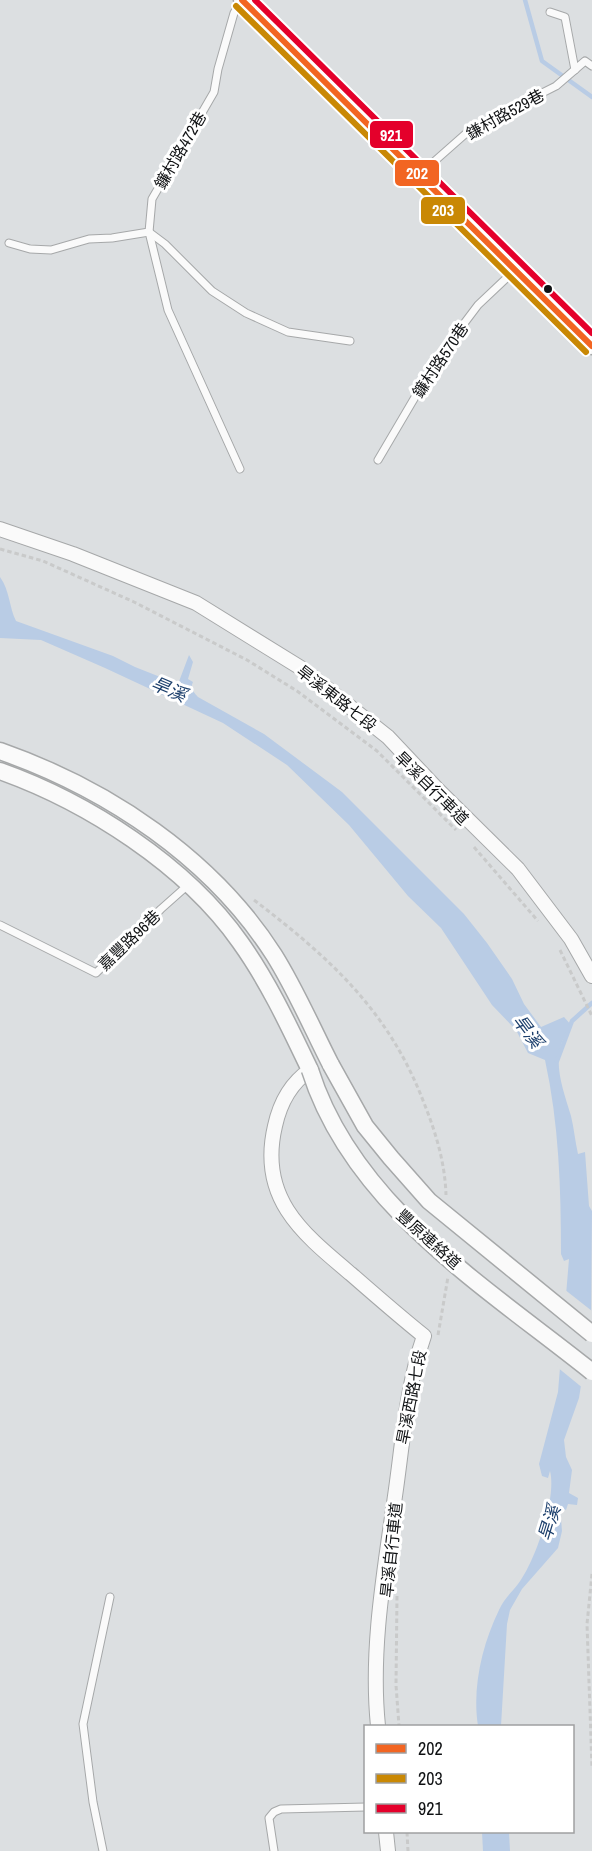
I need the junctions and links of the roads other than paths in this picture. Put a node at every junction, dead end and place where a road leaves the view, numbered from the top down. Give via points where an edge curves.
1 (242, 0) edge
2 (550, 12) dead end
3 (592, 66) edge
4 (575, 70) junction
5 (420, 174) junction
6 (149, 232) junction
7 (9, 243) dead end
8 (515, 271) junction
9 (350, 341) dead end
10 (592, 346) edge
11 (378, 460) dead end
12 (240, 469) dead end
13 (0, 529) edge
14 (0, 751) edge
15 (0, 771) edge
16 (189, 885) junction
17 (0, 925) edge
18 (592, 976) edge
19 (310, 1070) junction
20 (592, 1334) edge
21 (592, 1372) edge
22 (110, 1597) dead end
23 (378, 1725) edge
24 (364, 1807) edge
25 (386, 1833) edge
26 (103, 1851) edge
27 (274, 1851) edge
28 (388, 1851) edge

1 - 5 street
1 - 6 lane, 鐮村路472巷 via 234,13 214,92 152,199
2 - 4 lane via 565,17
3 - 4 lane, 鎌村路529巷 via 585,61
4 - 5 lane, 鎌村路529巷 via 556,86 471,129
5 - 8 street
6 - 7 lane via 89,239 51,250
6 - 9 lane via 213,291 246,313 288,332
6 - 12 lane, 鐮村路472巷 via 168,310
8 - 10 street
8 - 11 lane, 鐮村路570巷 via 478,305 438,358
13 - 18 street, 旱溪東路七段 via 196,603 301,668 388,737 518,869 571,939
14 - 20 street, 豐原連絡道, bridge via 120,808 213,880 274,956 365,1126 391,1158 429,1201
15 - 16 street, 豐原連絡道 via 93,816 150,852
16 - 17 lane, 嘉豐路96巷 via 96,973
16 - 19 street, 豐原連絡道 via 224,921 260,972
19 - 21 street, 豐原連絡道, bridge via 346,1147 397,1212
19 - 23 street, 旱溪西路七段 via 288,1092 275,1123 271,1151 273,1175 281,1198 310,1239 423,1336 407,1405 378,1627
22 - 26 lane via 83,1724
24 - 27 lane via 274,1812 269,1818
25 - 28 street

